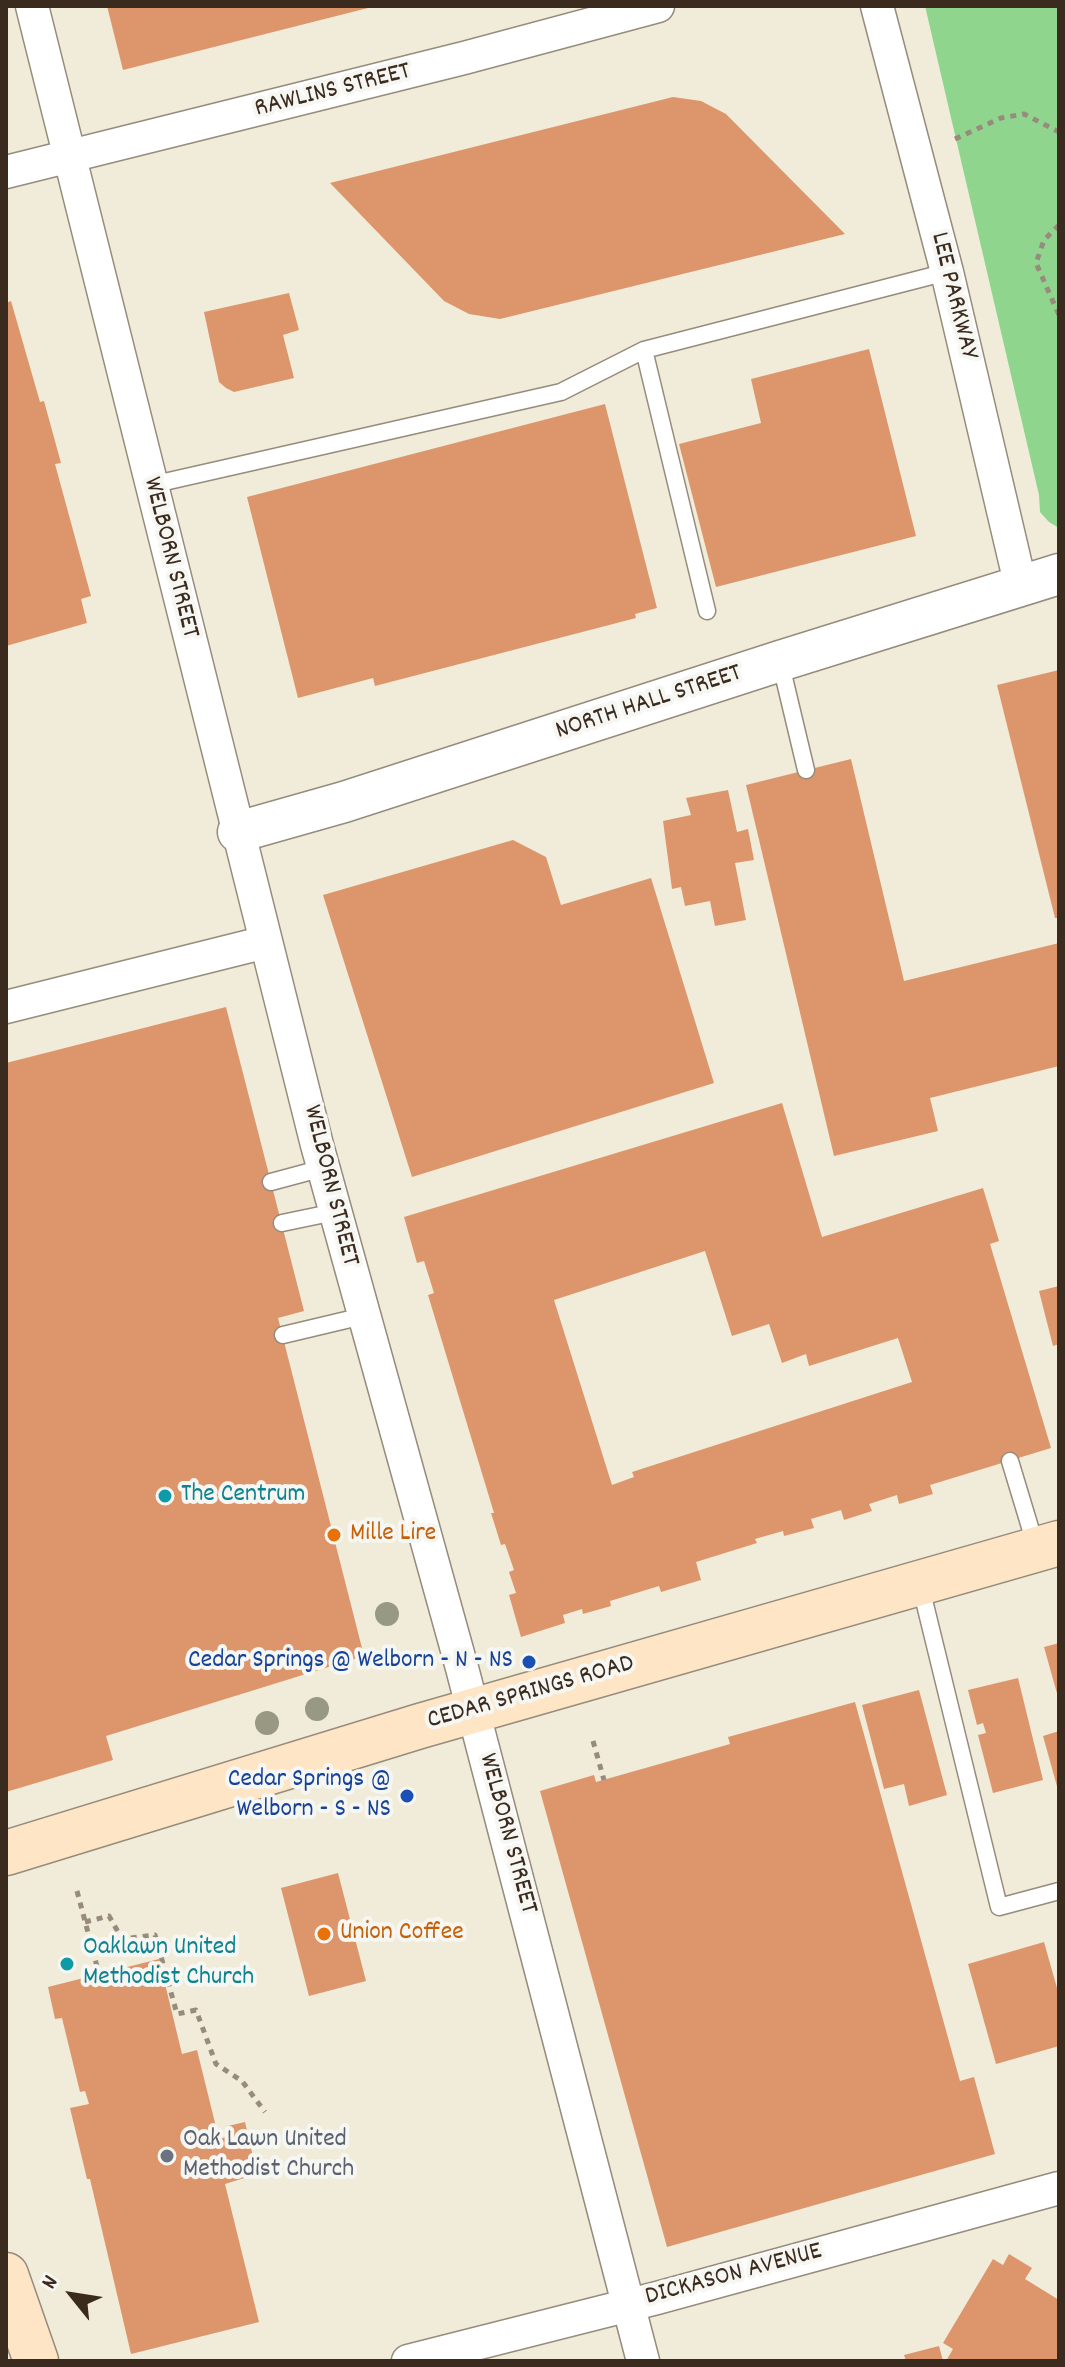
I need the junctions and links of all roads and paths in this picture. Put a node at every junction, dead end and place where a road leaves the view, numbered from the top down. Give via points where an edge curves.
1 (32, 6) edge
2 (658, 6) edge
3 (877, 6) edge
4 (1059, 132) edge
5 (955, 139) dead end
6 (71, 157) junction
7 (6, 172) edge
8 (1059, 225) edge
9 (947, 272) junction
10 (1059, 315) edge
11 (644, 350) junction
12 (151, 485) junction
13 (1059, 574) edge
14 (1021, 587) junction
15 (707, 611) dead end
16 (780, 661) junction
17 (806, 770) dead end
18 (238, 832) junction
19 (266, 942) junction
20 (6, 1007) edge
21 (323, 1168) junction
22 (271, 1182) dead end
23 (335, 1212) junction
24 (282, 1223) dead end
25 (363, 1316) junction
26 (283, 1335) dead end
27 (1010, 1461) dead end
28 (1048, 1546) edge
29 (920, 1583) junction
30 (473, 1710) junction
31 (593, 1741) dead end
32 (604, 1780) dead end
33 (6, 1853) edge
34 (77, 1891) dead end
35 (1059, 1891) edge
36 (85, 1922) junction
37 (99, 1974) dead end
38 (265, 2112) dead end
39 (1059, 2188) edge
40 (6, 2275) edge
41 (629, 2305) junction
42 (36, 2361) edge
43 (408, 2361) edge
44 (643, 2361) edge

1 - 6 street, WELBORN STREET
2 - 6 street, RAWLINS STREET
3 - 9 street, LEE PARKWAY
4 - 5 path via 1024,114 1001,118
6 - 7 street, RAWLINS STREET
6 - 12 street, WELBORN STREET
8 - 10 path via 1044,240 1036,263
9 - 11 lane
9 - 14 street, LEE PARKWAY
11 - 12 lane via 561,392
11 - 15 lane
12 - 18 street, WELBORN STREET
13 - 14 street, NORTH HALL STREET
14 - 16 street, NORTH HALL STREET
16 - 17 lane
16 - 18 street, NORTH HALL STREET
18 - 19 street, WELBORN STREET
19 - 20 street
19 - 21 street, WELBORN STREET
21 - 22 lane
21 - 23 street, WELBORN STREET
23 - 24 lane
23 - 25 street, WELBORN STREET
25 - 26 lane
25 - 30 street, WELBORN STREET
27 - 28 lane
28 - 29 main road, CEDAR SPRINGS ROAD
29 - 30 main road, CEDAR SPRINGS ROAD
29 - 35 lane via 999,1907
30 - 33 main road, CEDAR SPRINGS ROAD
30 - 41 street, WELBORN STREET
31 - 32 path
34 - 36 path
36 - 37 path
36 - 38 path via 109,1916 122,1939 155,1935 177,2014 196,2010 216,2064 242,2081
39 - 41 street, DICKASON AVENUE
40 - 42 main road
41 - 43 street, DICKASON AVENUE
41 - 44 street, WELBORN STREET

